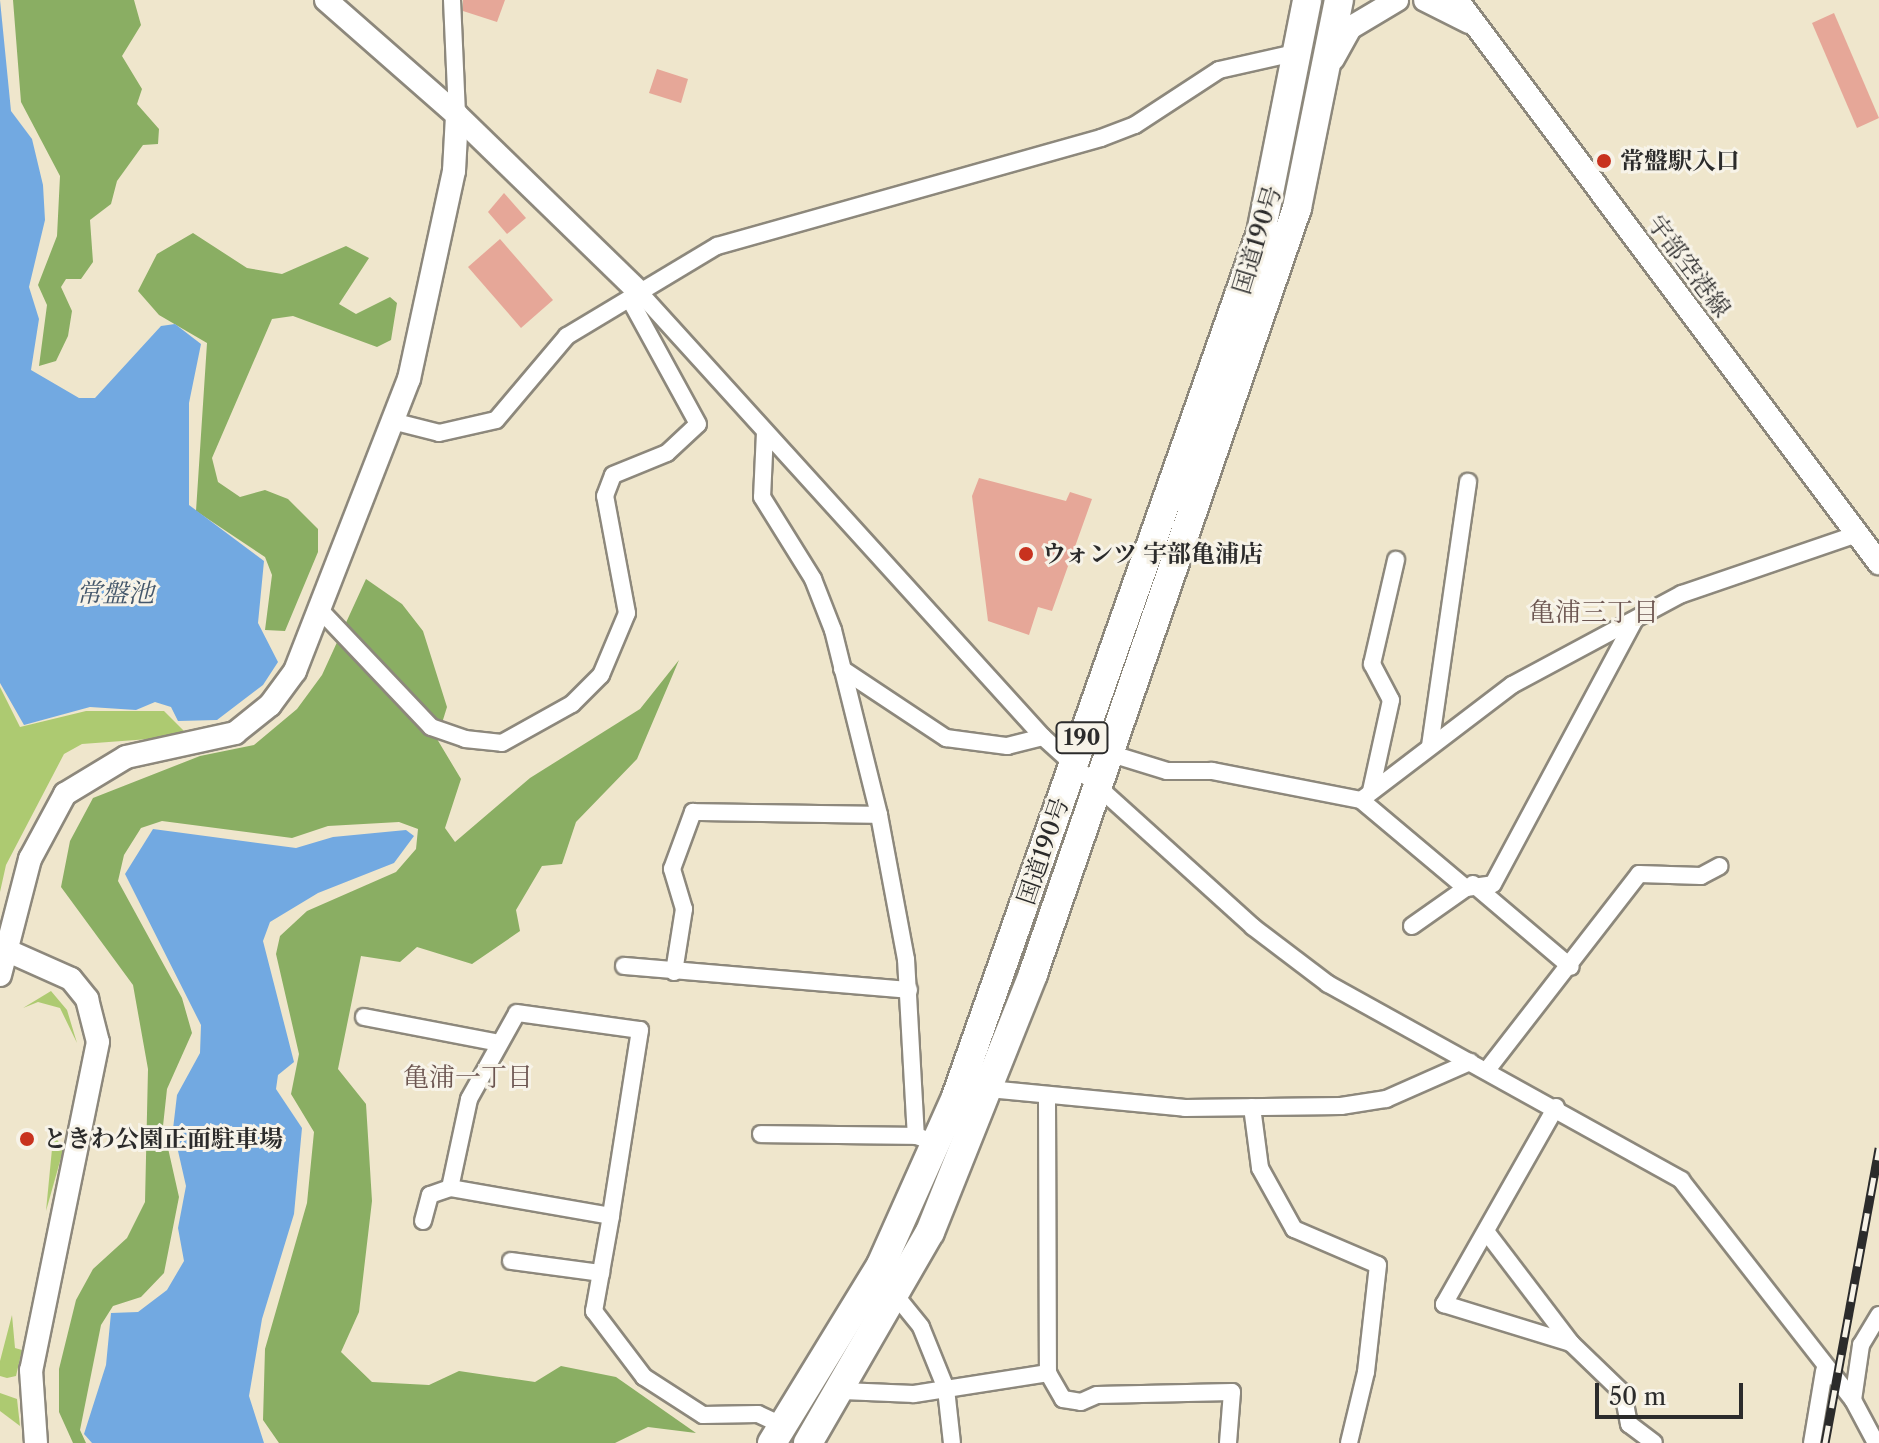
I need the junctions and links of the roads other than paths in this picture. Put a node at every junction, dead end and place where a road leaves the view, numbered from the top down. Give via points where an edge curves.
1 (326, 0) edge
2 (452, 0) edge
3 (1307, 0) edge
4 (1339, 0) edge
5 (1397, 0) edge
6 (1425, 0) edge
7 (1457, 0) edge
8 (1477, 27) junction
9 (1299, 52) junction
10 (1329, 68) junction
11 (457, 115) junction
12 (635, 296) junction
13 (396, 422) junction
14 (765, 432) junction
15 (1468, 482) dead end
16 (1857, 534) junction
17 (1396, 560) dead end
18 (1879, 563) edge
19 (321, 611) junction
20 (1634, 620) junction
21 (842, 669) junction
22 (1043, 737) junction
23 (1430, 746) junction
24 (1076, 753) junction
25 (1110, 754) junction
26 (1098, 786) junction
27 (1366, 796) junction
28 (879, 815) junction
29 (1720, 866) dead end
30 (1469, 886) junction
31 (1412, 926) dead end
32 (6, 950) junction
33 (624, 966) dead end
34 (1571, 967) junction
35 (674, 972) junction
36 (0, 975) edge
37 (909, 990) junction
38 (364, 1017) dead end
39 (494, 1042) junction
40 (1470, 1062) junction
41 (1487, 1070) junction
42 (989, 1089) junction
43 (1047, 1100) junction
44 (1252, 1107) junction
45 (1556, 1107) junction
46 (761, 1134) dead end
47 (927, 1140) junction
48 (450, 1188) junction
49 (611, 1216) junction
50 (423, 1221) dead end
51 (1488, 1234) junction
52 (511, 1261) dead end
53 (601, 1273) junction
54 (897, 1297) junction
55 (1879, 1315) edge
56 (1571, 1343) junction
57 (1824, 1371) junction
58 (1048, 1373) junction
59 (946, 1389) junction
60 (843, 1391) junction
61 (1853, 1400) junction
62 (778, 1434) edge
63 (36, 1443) edge
64 (808, 1443) edge
65 (952, 1443) edge
66 (1228, 1443) edge
67 (1349, 1443) edge
68 (1654, 1443) edge
69 (1812, 1443) edge
70 (1876, 1443) edge

1 - 11 street
2 - 11 street
3 - 9 highway, 国道190号 / 190
4 - 10 highway, 国道190号 / 190
5 - 10 street via 1350,28
6 - 8 street
7 - 8 street, 宇部空港線
8 - 16 street, 宇部空港線
9 - 12 street via 1219,70 1135,125 1101,138 771,225 717,246
9 - 24 highway, 国道190号 / 190 via 1261,233
10 - 25 highway, 国道190号 / 190 via 1288,238
11 - 12 street
11 - 13 street via 454,171
12 - 13 street via 567,336 496,420 448,433
12 - 14 street
12 - 19 street via 698,424 667,453 613,475 605,496 627,613 601,675 572,704 502,743 465,739 431,727
13 - 19 street
14 - 21 street via 762,497 813,579
14 - 22 street
15 - 23 street
16 - 18 street, 宇部空港線
16 - 20 street via 1756,564
17 - 27 street via 1372,664 1391,700
19 - 32 street via 295,671 253,721 215,741 126,757 65,794 30,859
20 - 23 street via 1512,685
20 - 30 street via 1505,867 1493,884
21 - 22 street via 946,738 1007,746
21 - 28 street
22 - 24 street
23 - 27 street
24 - 25 street
24 - 26 street
24 - 47 highway, 国道190号 / 190
25 - 26 highway, 国道190号 / 190
25 - 27 street via 1167,771 1212,771
26 - 40 street via 1328,984
26 - 42 highway, 国道190号 / 190
27 - 30 street
28 - 35 street via 693,812 672,869 684,909
28 - 37 street
29 - 34 street via 1701,876 1639,874
30 - 31 street
30 - 34 street
32 - 36 street
32 - 63 street via 71,979 87,999 98,1042 31,1370
33 - 35 street
34 - 41 street
35 - 37 street
37 - 47 street via 907,1071
38 - 39 street
39 - 48 street via 469,1099
39 - 49 street via 517,1013 640,1030
40 - 41 street
40 - 44 street via 1386,1099
41 - 45 street
42 - 43 street
42 - 54 highway, 国道190号 / 190
43 - 44 street
43 - 58 street
44 - 67 street via 1260,1168 1294,1229 1378,1265 1366,1372
45 - 51 street
45 - 57 street via 1681,1180
46 - 47 street
47 - 62 highway, 国道190号 / 190 via 881,1265
48 - 49 street
48 - 50 street via 430,1195
49 - 53 street
51 - 56 street
51 - 56 street via 1444,1304
52 - 53 street
53 - 62 street via 594,1311 644,1377 703,1415 758,1414
54 - 59 street via 921,1327
54 - 60 highway, 国道190号 / 190
55 - 61 street via 1861,1345
56 - 68 street via 1623,1393 1629,1424
57 - 61 street
57 - 69 street
58 - 59 street
58 - 66 street via 1063,1399 1081,1402 1097,1395 1232,1392
59 - 60 street
59 - 65 street
60 - 64 highway, 国道190号 / 190
61 - 70 street

